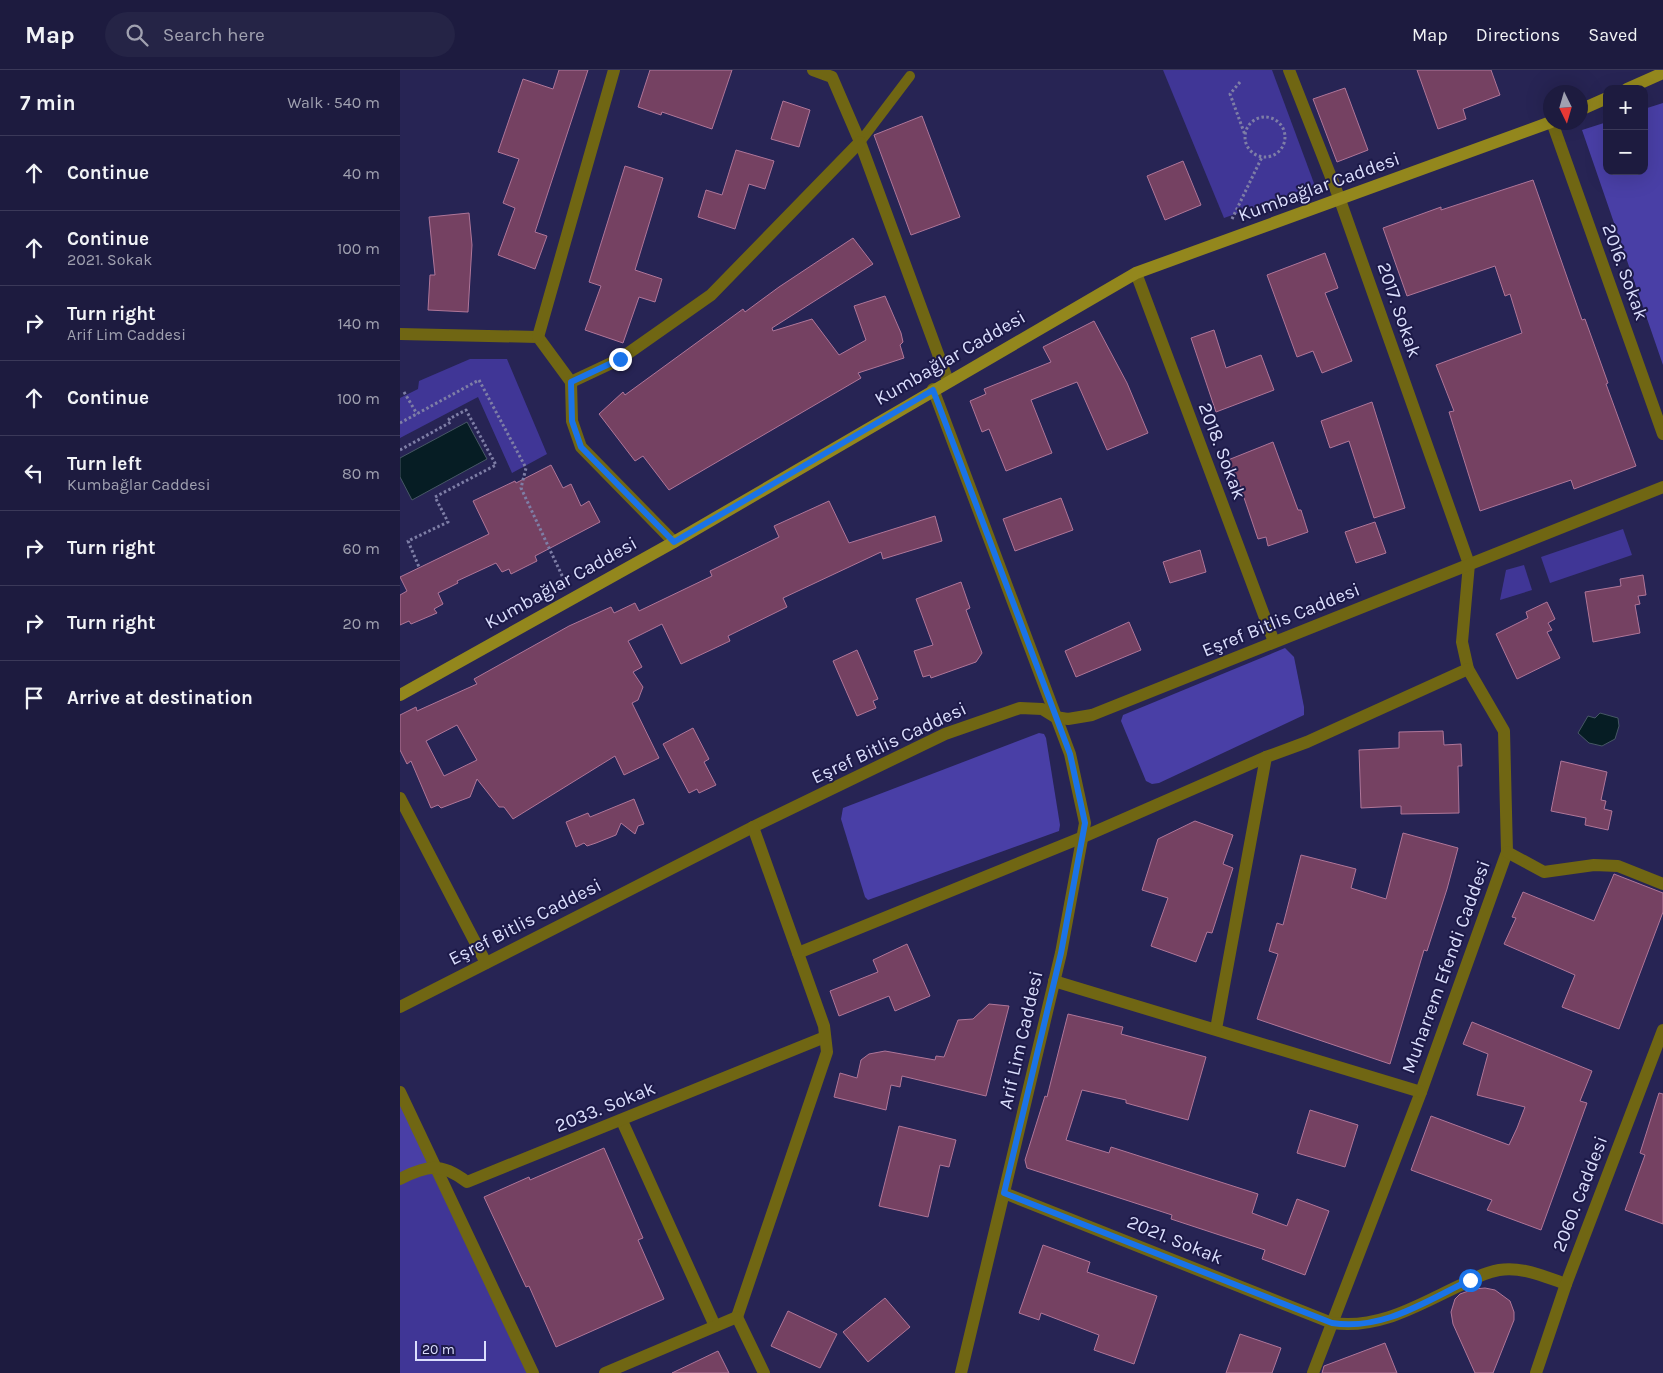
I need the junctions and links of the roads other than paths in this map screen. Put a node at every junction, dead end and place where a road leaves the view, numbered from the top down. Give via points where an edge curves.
1 (614, 70) edge
2 (813, 70) edge
3 (1289, 70) edge
4 (1663, 73) edge
5 (910, 76) dead end
6 (1636, 85) edge
7 (1603, 100) edge
8 (1588, 106) edge
9 (1543, 125) edge
10 (1555, 130) edge
11 (860, 142) junction
12 (1340, 200) junction
13 (1136, 272) junction
14 (400, 334) edge
15 (538, 337) junction
16 (948, 381) junction
17 (571, 382) junction
18 (933, 390) junction
19 (1663, 434) edge
20 (1663, 487) edge
21 (674, 542) junction
22 (1469, 564) junction
23 (1274, 642) junction
24 (1468, 669) junction
25 (400, 695) edge
26 (1055, 717) junction
27 (1266, 757) junction
28 (400, 798) edge
29 (754, 827) junction
30 (1083, 837) junction
31 (1507, 852) junction
32 (1663, 884) edge
33 (798, 953) junction
34 (486, 963) junction
35 (1054, 981) junction
36 (400, 1006) edge
37 (1216, 1030) junction
38 (1663, 1030) edge
39 (825, 1038) junction
40 (400, 1092) edge
41 (1421, 1092) junction
42 (622, 1121) junction
43 (434, 1167) junction
44 (400, 1179) edge
45 (1004, 1193) junction
46 (1566, 1284) junction
47 (737, 1317) junction
48 (1332, 1323) junction
49 (715, 1326) junction
50 (533, 1373) edge
51 (605, 1373) edge
52 (764, 1373) edge
53 (961, 1373) edge
54 (1313, 1373) edge
55 (1536, 1373) edge

1 - 15 street
2 - 11 street via 832,77
3 - 12 street, 2017. Sokak
4 - 6 main road
5 - 11 lane
7 - 8 main road
9 - 12 main road, Kumbağlar Caddesi
10 - 19 street, 2016. Sokak
11 - 16 street
11 - 17 street via 711,295 620,359
12 - 13 main road, Kumbağlar Caddesi
12 - 22 street, 2017. Sokak
13 - 16 main road, Kumbağlar Caddesi
13 - 23 street, 2018. Sokak
14 - 15 street
15 - 17 street
16 - 18 main road, Kumbağlar Caddesi
17 - 21 street via 572,421 581,447
18 - 21 main road, Kumbağlar Caddesi
18 - 26 street, Arif Lim Caddesi
20 - 22 street, Eşref Bitlis Caddesi
21 - 25 main road, Kumbağlar Caddesi
22 - 23 street, Eşref Bitlis Caddesi
22 - 24 street, Muharrem Efendi Caddesi via 1462,642
23 - 26 street, Eşref Bitlis Caddesi via 1092,715 1075,720
24 - 27 street via 1307,742
24 - 31 street, Muharrem Efendi Caddesi via 1504,731
26 - 29 street, Eşref Bitlis Caddesi via 1042,709 1020,708 946,734
26 - 30 street, Arif Lim Caddesi via 1070,754 1085,823
27 - 30 street
27 - 37 street
28 - 34 street
29 - 33 street
29 - 34 street, Eşref Bitlis Caddesi
30 - 33 street
30 - 35 street, Arif Lim Caddesi
31 - 32 street via 1544,872 1594,865 1618,866
31 - 41 street, Muharrem Efendi Caddesi
33 - 39 street via 824,1026
34 - 36 street, Eşref Bitlis Caddesi
35 - 37 street
35 - 45 street, Arif Lim Caddesi
37 - 41 street
38 - 46 street, 2060. Caddesi
39 - 42 street, 2033. Sokak
39 - 47 street via 827,1052
40 - 43 street
41 - 48 street, Muharrem Efendi Caddesi
42 - 43 street, 2033. Sokak via 467,1182 458,1175
42 - 49 street
43 - 44 street via 422,1168
43 - 50 street
45 - 48 street, 2021. Sokak
45 - 53 street, Arif Lim Caddesi
46 - 48 street, 2021. Sokak via 1521,1270 1499,1270 1394,1316 1362,1324
46 - 55 street, 2060. Caddesi
47 - 49 street
47 - 52 street
48 - 54 street, Muharrem Efendi Caddesi
49 - 51 street

